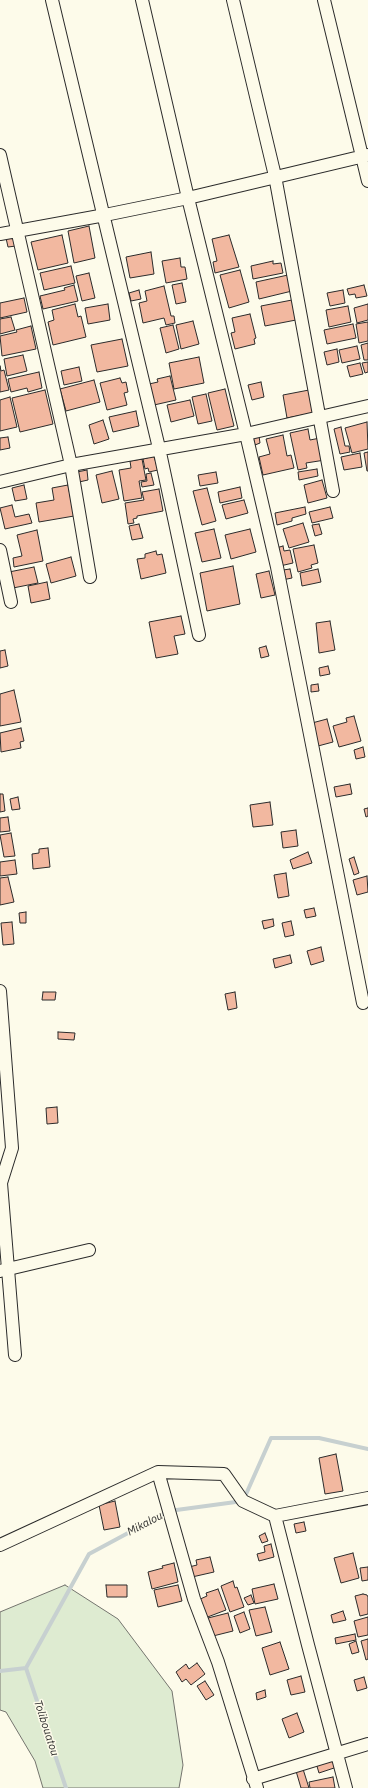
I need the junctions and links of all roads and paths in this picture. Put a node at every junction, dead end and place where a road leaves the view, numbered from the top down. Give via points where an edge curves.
1 (52, 0) edge
2 (142, 0) edge
3 (233, 0) edge
4 (324, 0) edge
5 (0, 155) edge
6 (365, 155) edge
7 (275, 176) junction
8 (368, 181) edge
9 (188, 198) junction
10 (105, 215) junction
11 (18, 231) junction
12 (0, 234) edge
13 (368, 406) edge
14 (320, 418) junction
15 (246, 434) junction
16 (159, 448) junction
17 (71, 465) junction
18 (0, 482) edge
19 (332, 491) dead end
20 (0, 550) edge
21 (90, 577) dead end
22 (11, 602) dead end
23 (199, 635) dead end
24 (0, 992) edge
25 (363, 1003) dead end
26 (89, 1250) dead end
27 (4, 1270) edge
28 (15, 1355) dead end
29 (158, 1472) junction
30 (368, 1498) edge
31 (275, 1516) junction
32 (0, 1545) edge
33 (368, 1744) edge
34 (336, 1753) junction
35 (255, 1783) edge
36 (346, 1788) edge

1 - 10 street
2 - 9 street
3 - 7 street
4 - 6 street
5 - 11 street
6 - 7 street
6 - 8 street
7 - 9 street
7 - 14 street
9 - 10 street
9 - 15 street
10 - 11 street
10 - 16 street
11 - 12 street
11 - 17 street
13 - 14 street
14 - 15 street
14 - 19 street
15 - 16 street
15 - 25 street via 277,567
16 - 17 street
16 - 23 street
17 - 18 street
17 - 21 street
20 - 22 street
24 - 27 street via 12,1148 1,1183
26 - 27 street
27 - 28 street
29 - 31 street via 224,1474 243,1501
29 - 32 street
29 - 35 street via 194,1599 218,1662
30 - 31 street
31 - 34 street
33 - 34 street
34 - 35 street
34 - 36 street

